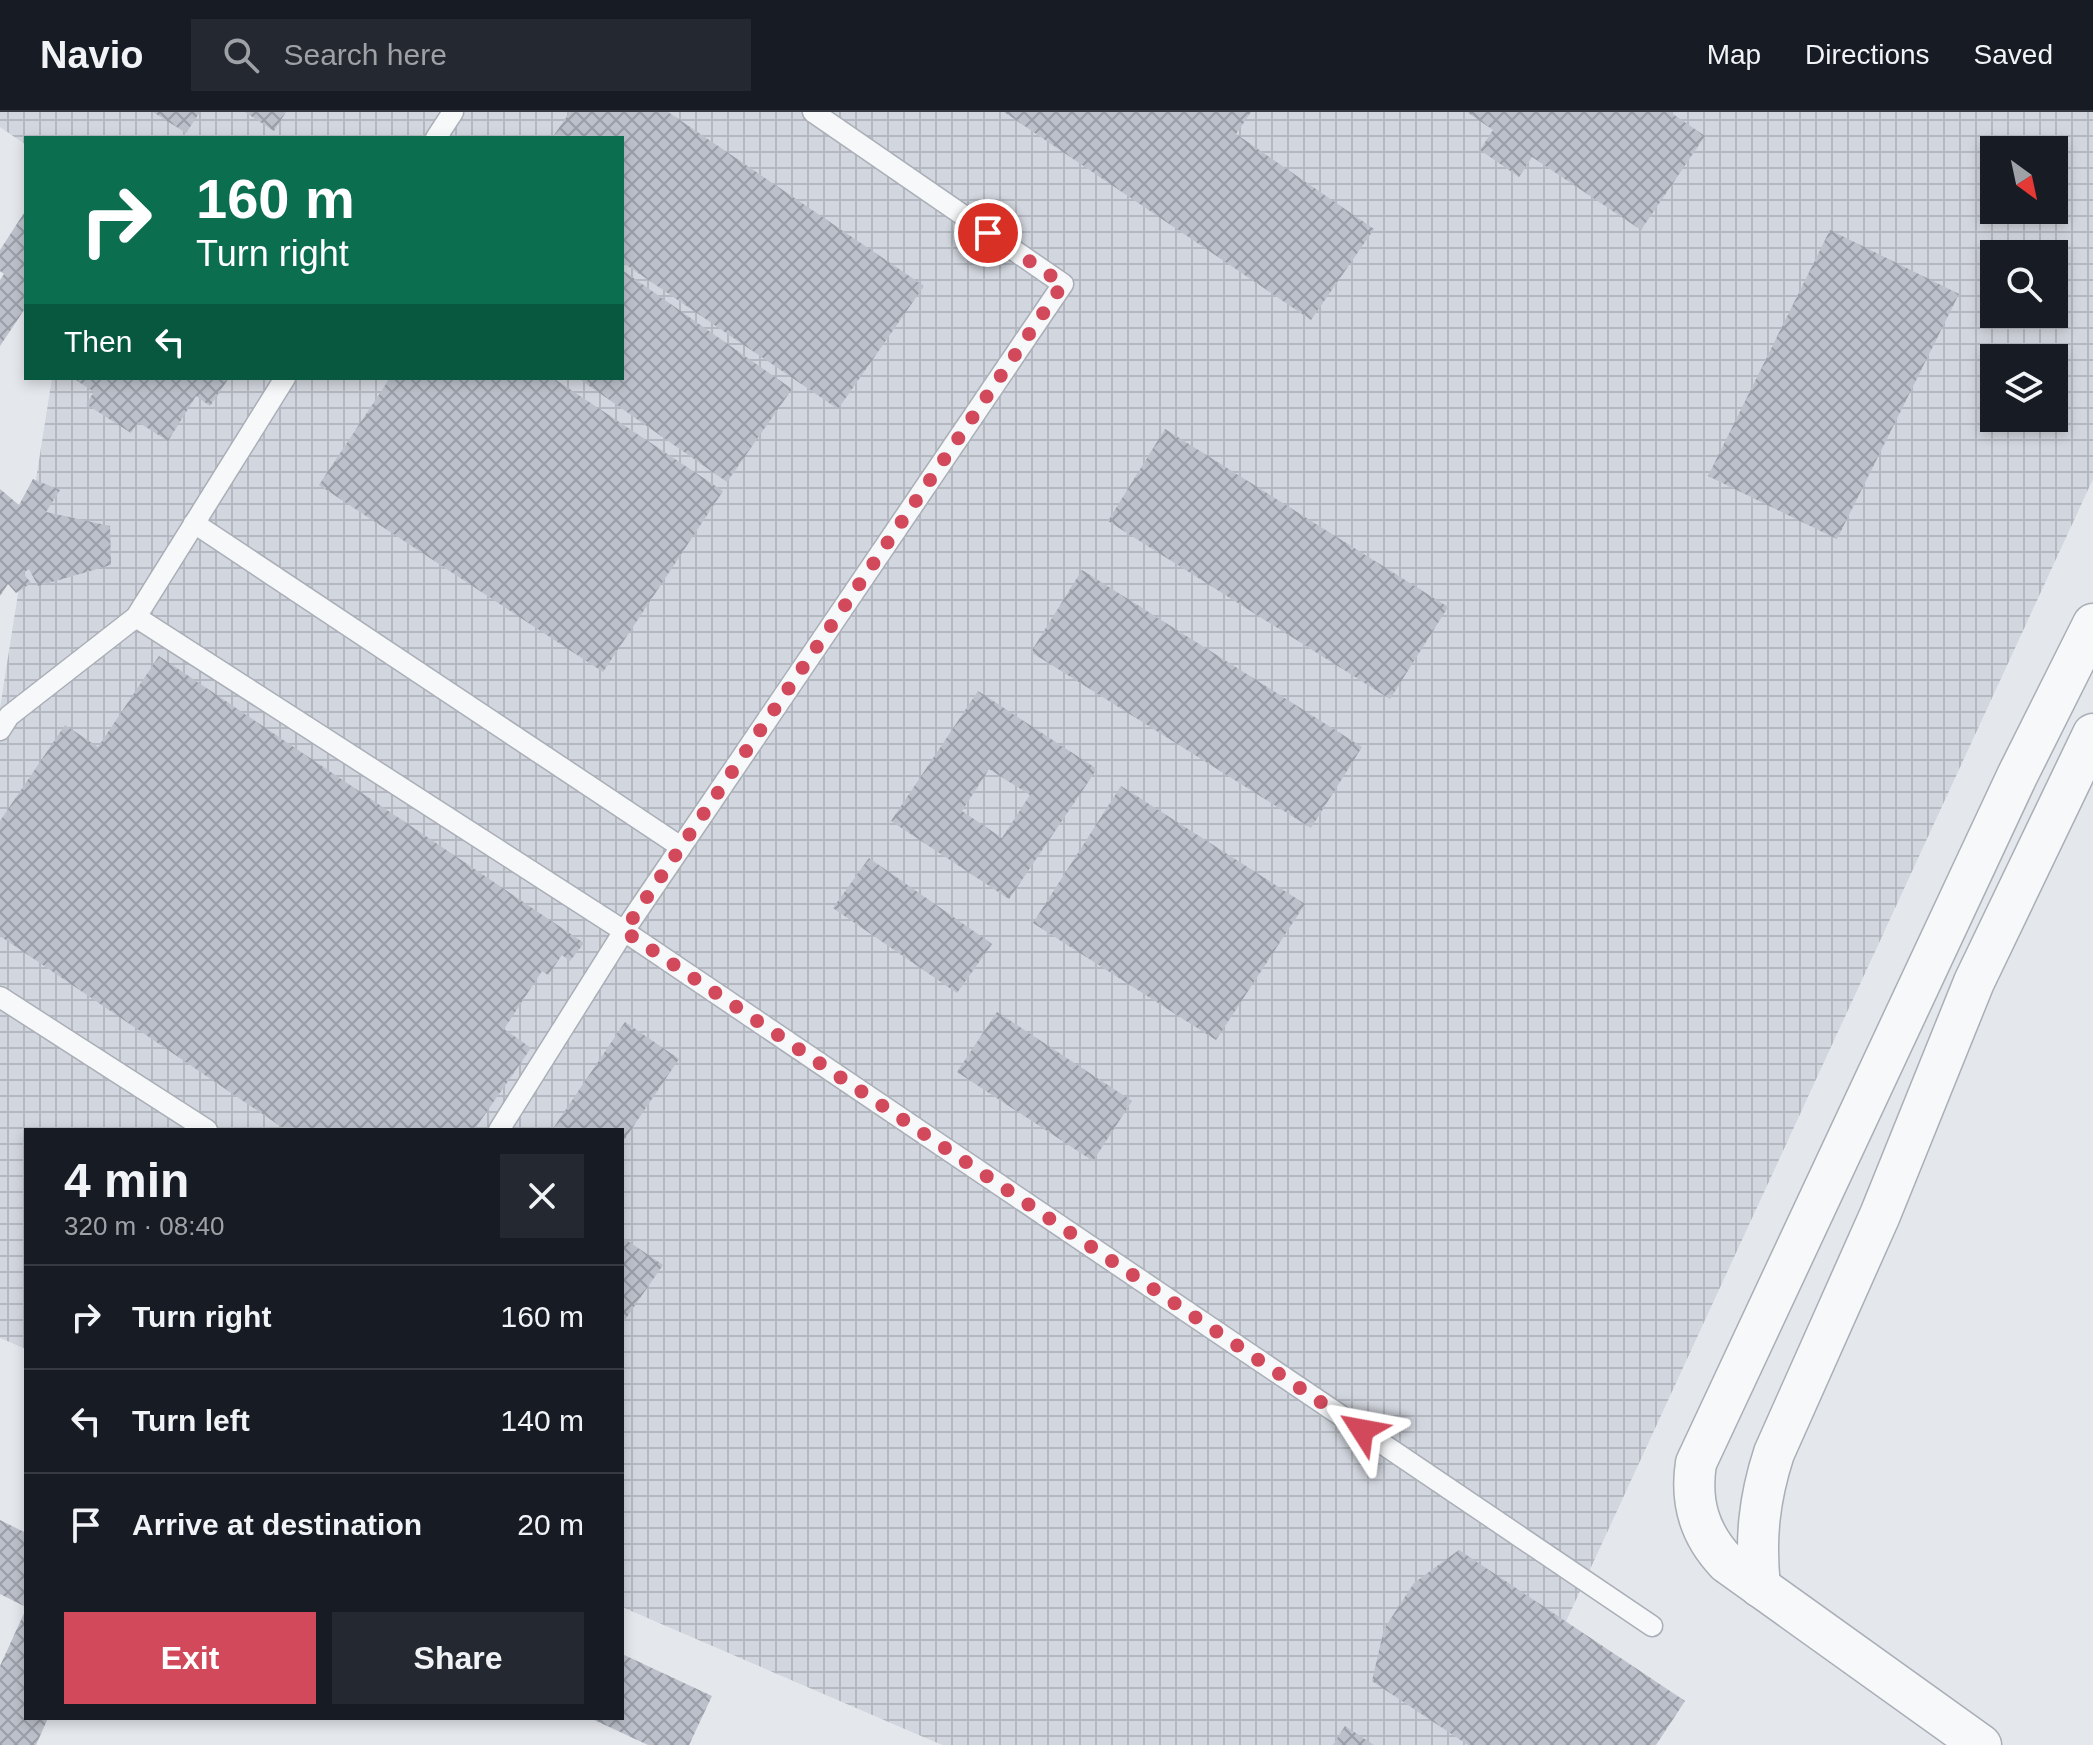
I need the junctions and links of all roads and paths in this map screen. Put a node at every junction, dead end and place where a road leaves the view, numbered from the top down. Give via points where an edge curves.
1 (453, 112) edge
2 (813, 112) edge
3 (437, 136) edge
4 (284, 380) edge
5 (194, 523) junction
6 (136, 617) junction
7 (2093, 624) edge
8 (0, 730) edge
9 (2093, 734) edge
10 (681, 847) junction
11 (624, 931) junction
12 (0, 997) edge
13 (204, 1128) edge
14 (500, 1128) edge
15 (1760, 1587) junction
16 (1652, 1626) dead end
17 (1981, 1745) edge

1 - 3 lane
2 - 10 lane via 1063,284
4 - 5 lane
5 - 6 lane
5 - 10 lane
6 - 8 lane via 9,716
6 - 11 lane
7 - 15 street via 1696,1463 1694,1499 1705,1534 1727,1563
9 - 15 street via 1974,982 1880,1215 1774,1453 1757,1519
10 - 11 lane
11 - 14 lane
11 - 16 lane
12 - 13 lane
15 - 17 street

